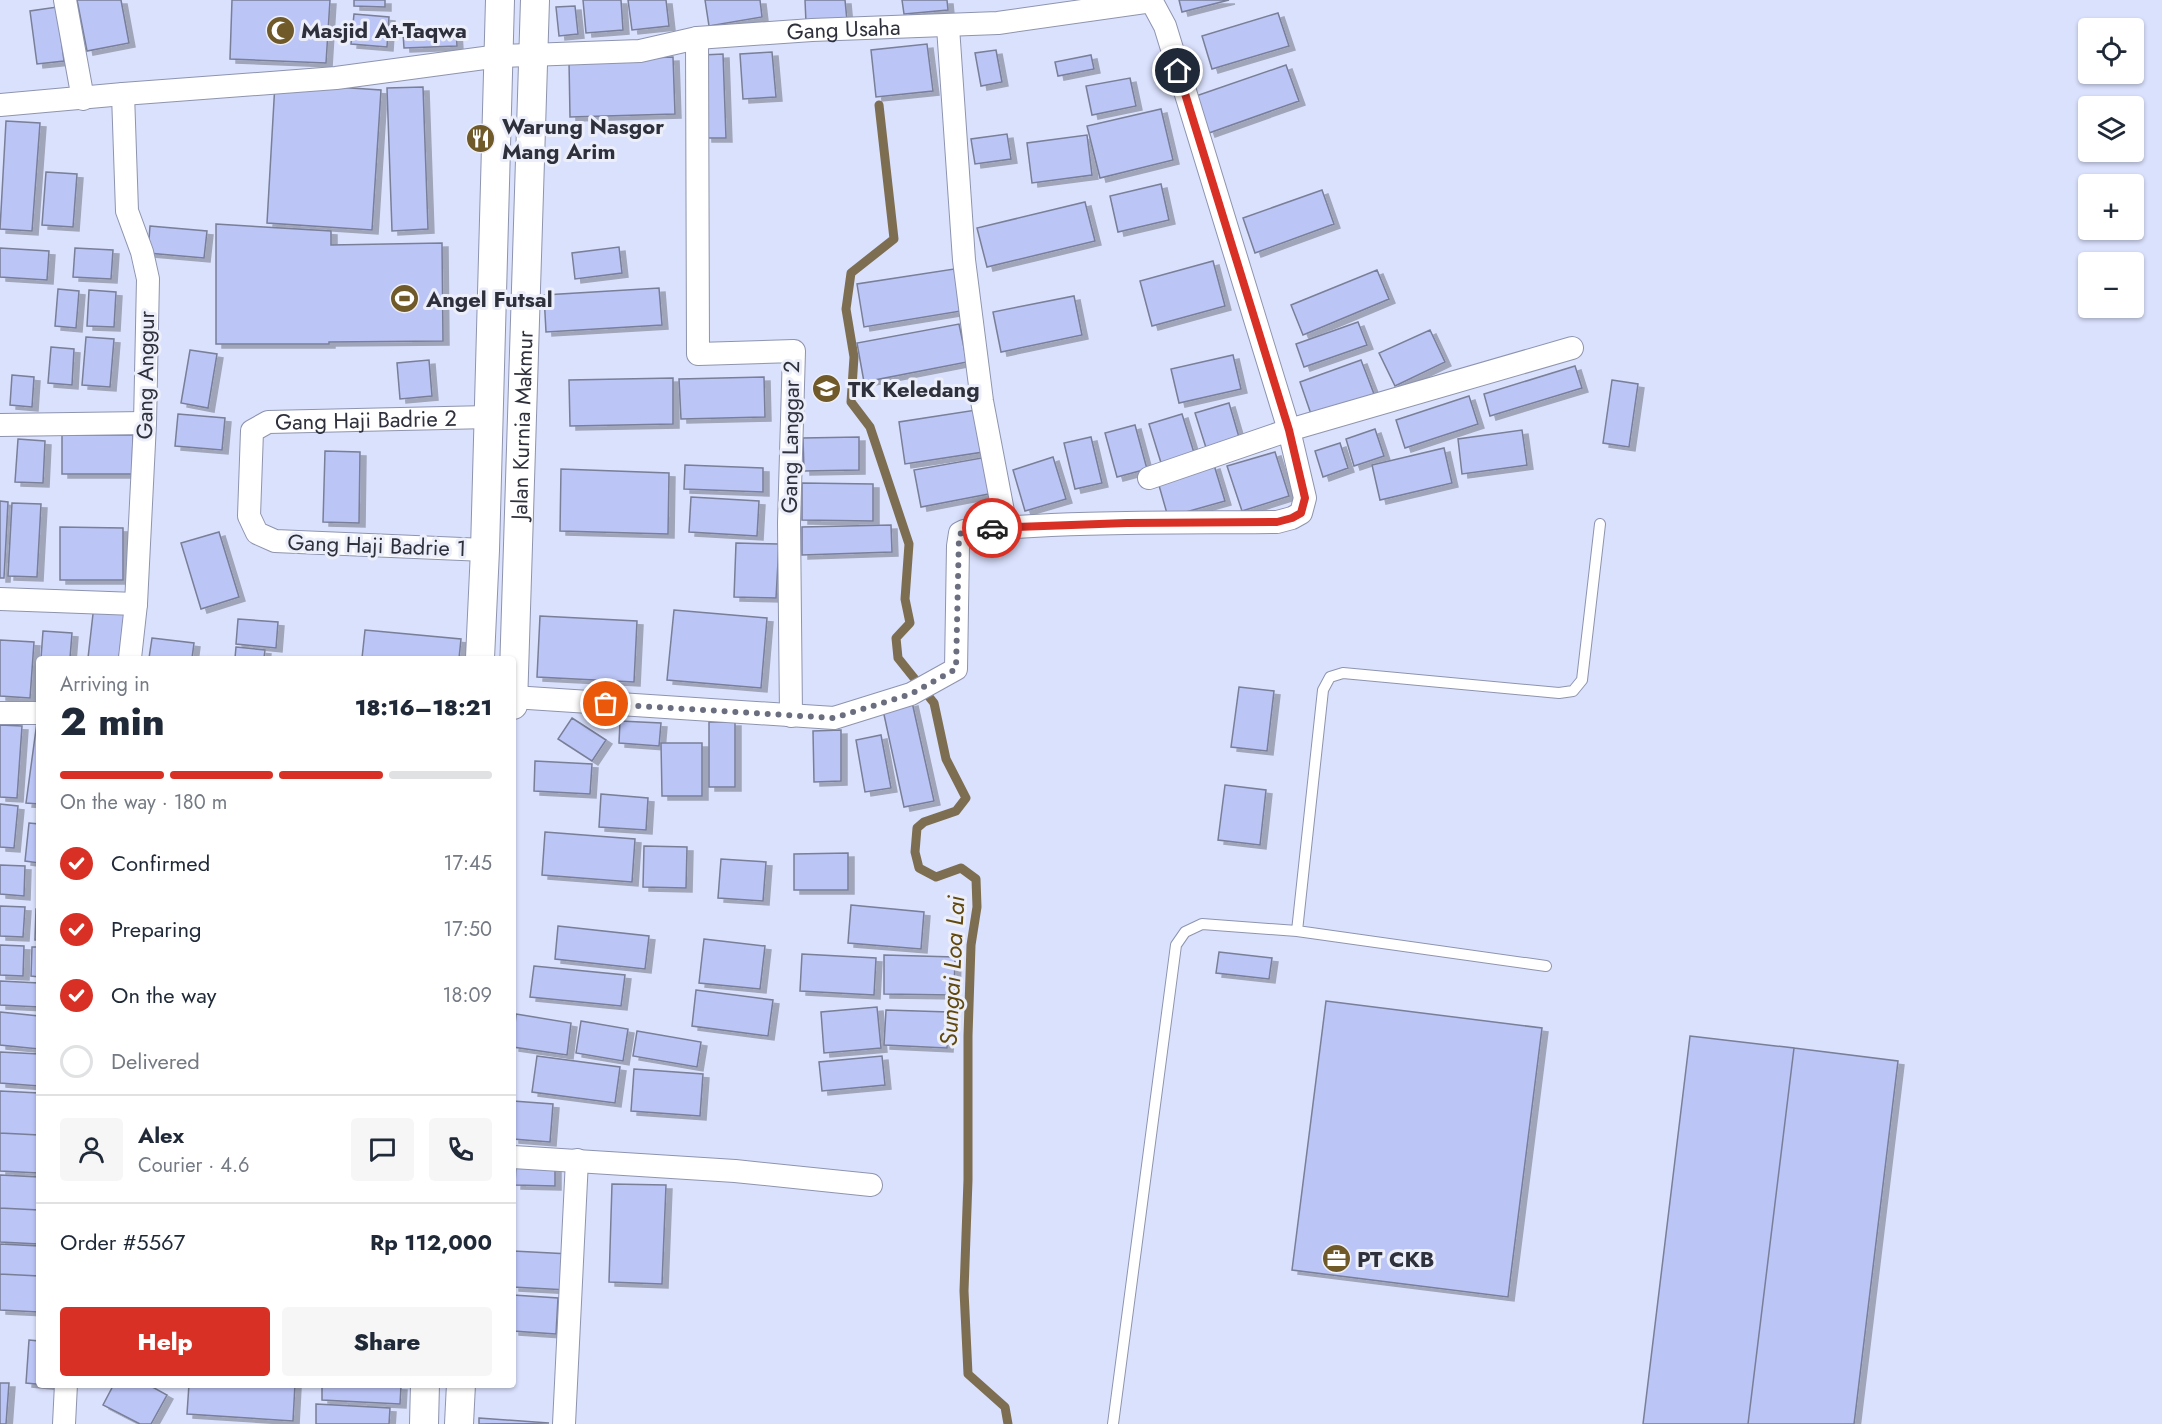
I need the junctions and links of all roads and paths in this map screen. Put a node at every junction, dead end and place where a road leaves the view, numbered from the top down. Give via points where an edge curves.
1 (65, 0) edge
2 (500, 0) edge
3 (535, 0) edge
4 (1152, 1) edge
5 (948, 27) junction
6 (697, 38) junction
7 (533, 55) junction
8 (499, 57) junction
9 (123, 94) junction
10 (83, 99) junction
11 (0, 105) edge
12 (1572, 348) dead end
13 (489, 417) junction
14 (145, 423) junction
15 (0, 425) edge
16 (1289, 430) junction
17 (250, 476) joint
18 (1149, 478) dead end
19 (1600, 524) dead end
20 (1006, 527) junction
21 (485, 550) junction
22 (0, 599) edge
23 (136, 604) junction
24 (130, 656) edge
25 (480, 656) edge
26 (514, 656) edge
27 (516, 698) edge
28 (0, 713) edge
29 (36, 713) edge
30 (791, 716) junction
31 (1297, 931) junction
32 (1546, 966) dead end
33 (516, 1157) edge
34 (577, 1160) junction
35 (871, 1185) dead end
36 (66, 1388) edge
37 (425, 1388) edge
38 (461, 1388) edge
39 (64, 1424) edge
40 (424, 1424) edge
41 (459, 1424) edge
42 (564, 1424) edge
43 (1113, 1424) edge

1 - 10 street
2 - 8 street, Jalan Kurnia Makmur
3 - 7 street, Jalan Kurnia Makmur
4 - 5 street, Gang Usaha via 1059,16
4 - 16 street via 1165,26
5 - 6 street, Gang Usaha
5 - 20 street via 964,260 982,402
6 - 7 street, Gang Usaha via 640,51
6 - 30 street, Gang Langgar 2 via 698,354 794,351 789,523
7 - 8 street, Gang Usaha
7 - 26 street, Jalan Kurnia Makmur
8 - 9 street, Gang Usaha via 336,78
8 - 13 street, Jalan Kurnia Makmur
9 - 10 street, Gang Usaha
9 - 14 street, Gang Anggur via 127,211 148,279
10 - 11 street, Gang Usaha
12 - 16 street
13 - 17 street, Gang Haji Badrie 2 via 268,422 252,431
13 - 21 street, Jalan Kurnia Makmur
14 - 15 street
14 - 23 street, Gang Anggur
16 - 18 street
16 - 20 street via 1305,498 1301,513 1292,518 1277,522
17 - 21 street, Gang Haji Badrie 1 via 249,516 256,533 275,542
19 - 31 lane via 1582,680 1573,691 1559,693 1343,673 1330,677 1323,690
20 - 30 street via 960,533 956,669 921,689 834,718
21 - 25 street, Jalan Kurnia Makmur
22 - 23 street
23 - 24 street, Gang Anggur
27 - 30 street
28 - 29 street
31 - 32 lane
31 - 43 lane via 1202,924 1185,932 1176,945
33 - 34 street
34 - 35 street
34 - 42 street
36 - 39 street
37 - 40 street
38 - 41 street

